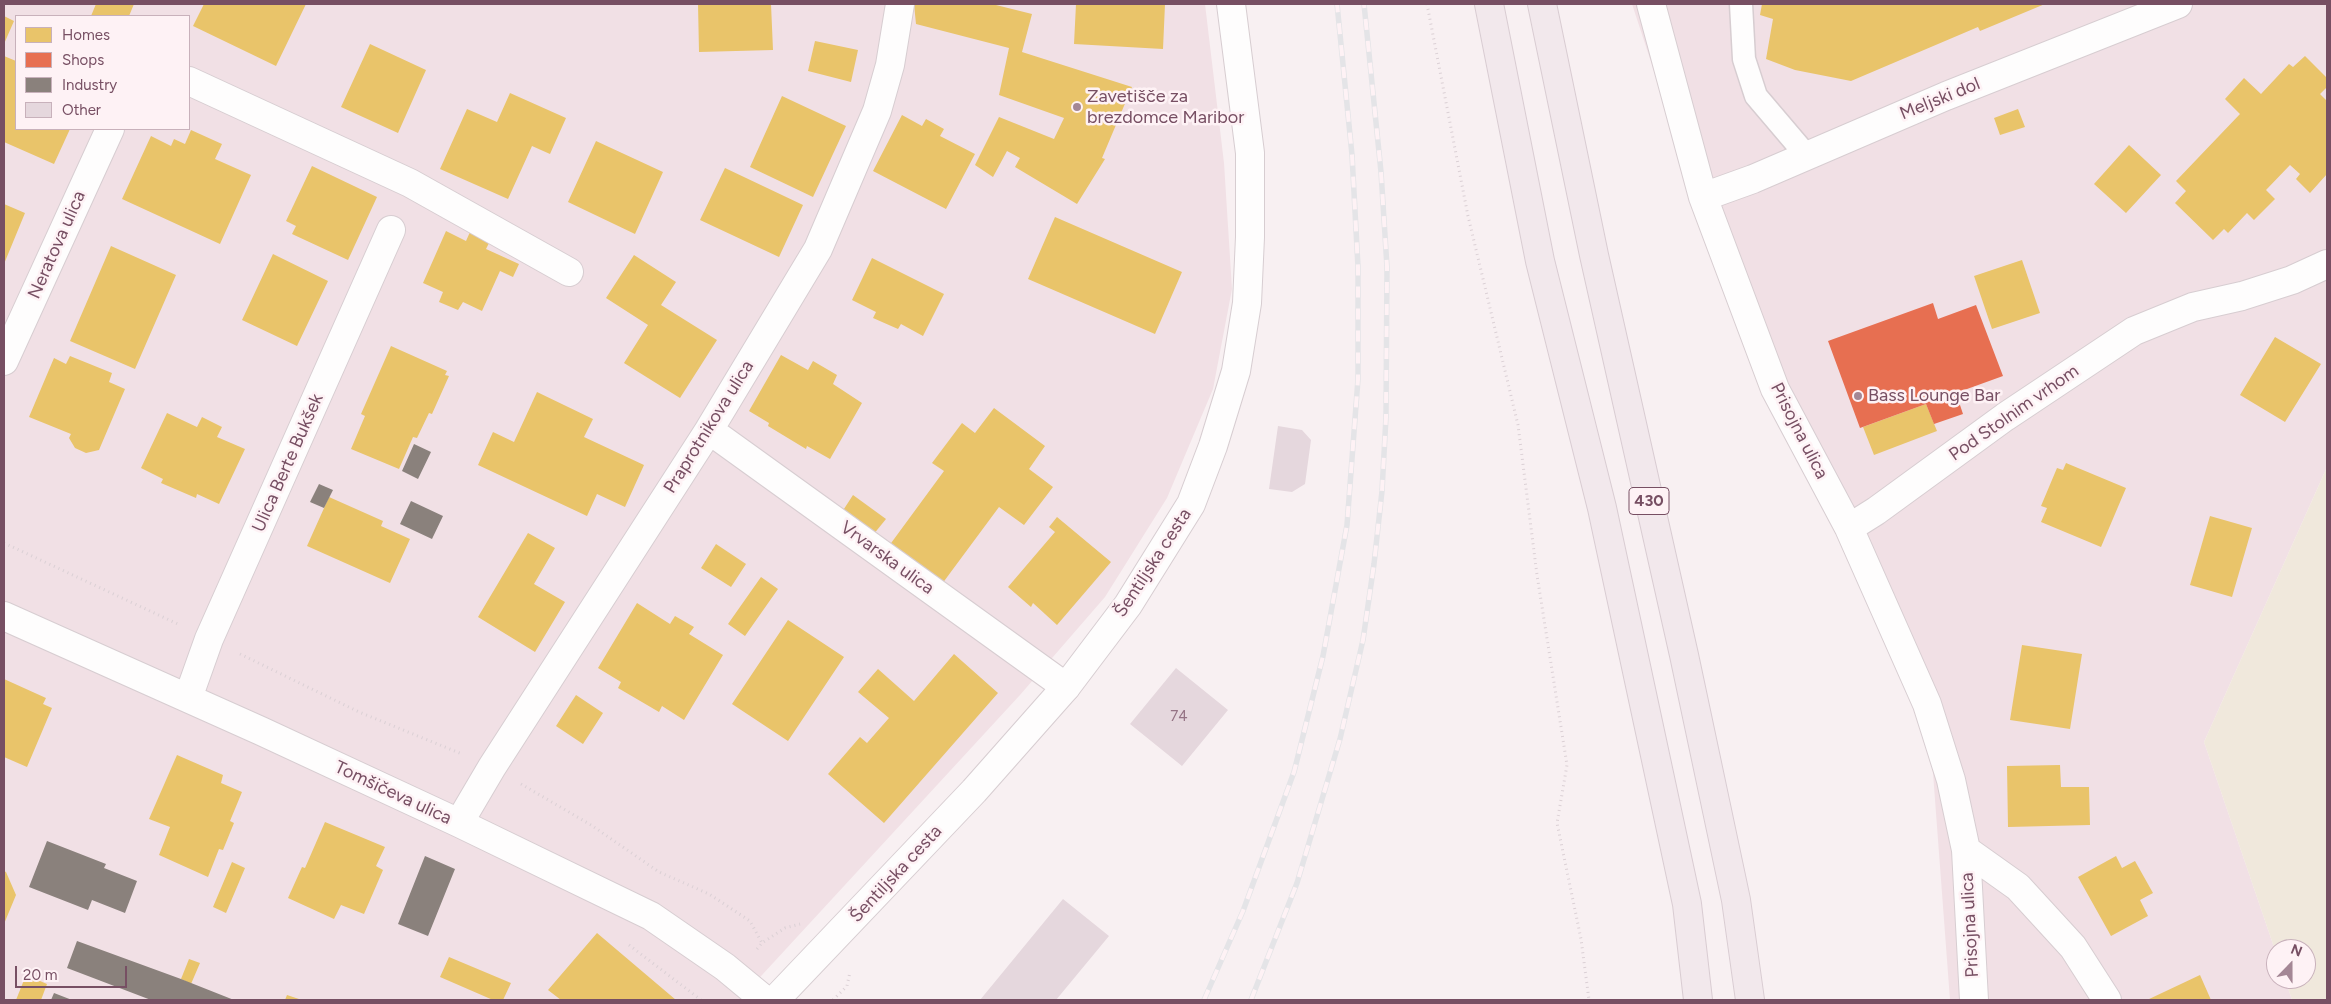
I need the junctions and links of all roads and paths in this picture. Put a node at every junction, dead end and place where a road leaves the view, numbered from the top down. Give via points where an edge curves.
1 (900, 4) edge
2 (1231, 4) edge
3 (1427, 4) edge
4 (1489, 4) edge
5 (1542, 4) edge
6 (1651, 4) edge
7 (1741, 4) edge
8 (2178, 4) edge
9 (190, 81) edge
10 (110, 130) edge
11 (1807, 156) junction
12 (1702, 197) junction
13 (392, 230) dead end
14 (2327, 264) edge
15 (569, 272) dead end
16 (4, 361) edge
17 (709, 430) junction
18 (1849, 528) junction
19 (4, 543) edge
20 (4, 616) edge
21 (209, 639) junction
22 (1066, 687) junction
23 (188, 698) junction
24 (492, 767) junction
25 (459, 823) junction
26 (1966, 850) junction
27 (785, 928) dead end
28 (762, 943) junction
29 (627, 944) dead end
30 (753, 953) dead end
31 (847, 986) dead end
32 (701, 1000) edge
33 (766, 1000) edge
34 (775, 1000) edge
35 (833, 1000) edge
36 (1589, 1000) edge
37 (1698, 1000) edge
38 (1750, 1000) edge
39 (1974, 1000) edge
40 (2106, 1000) edge

1 - 17 street, Praprotnikova ulica via 890,65 877,111 818,250
2 - 22 street, Šentiljska cesta via 1250,153 1247,303 1236,371 1214,446 1191,504 1128,605
3 - 36 path via 1468,216 1518,425 1537,575 1567,765 1557,822 1582,939
4 - 37 highway, 430 via 1540,261 1602,508 1687,904
5 - 38 highway, 430 via 1736,900
6 - 12 street, Prisojna ulica
7 - 11 lane via 1744,59 1756,96
8 - 11 street, Meljski dol via 1946,96
9 - 15 street via 410,183
10 - 16 street, Neratova ulica
11 - 12 street, Meljski dol
12 - 18 street, Prisojna ulica via 1775,389
13 - 21 street, Ulica Berte Bukšek
14 - 18 street, Pod Stolnim vrhom via 2292,280 2193,307 2134,331 2005,417
17 - 22 street, Vrvarska ulica
17 - 24 street, Praprotnikova ulica
18 - 26 street, Prisojna ulica via 1927,704 1951,780
19 - 21 path
20 - 23 street, Tomšičeva ulica
21 - 23 street, Ulica Berte Bukšek
21 - 24 path via 359,712
22 - 34 street, Šentiljska cesta via 970,796
23 - 25 street, Tomšičeva ulica
24 - 25 street, Praprotnikova ulica
24 - 28 path via 591,825 659,872 717,900 750,921
25 - 33 street, Tomšičeva ulica via 651,916 725,966
26 - 39 street, Prisojna ulica
26 - 40 street, Prisojna ulica via 2018,887 2073,946
27 - 28 path
28 - 30 path
29 - 32 path
31 - 35 path

